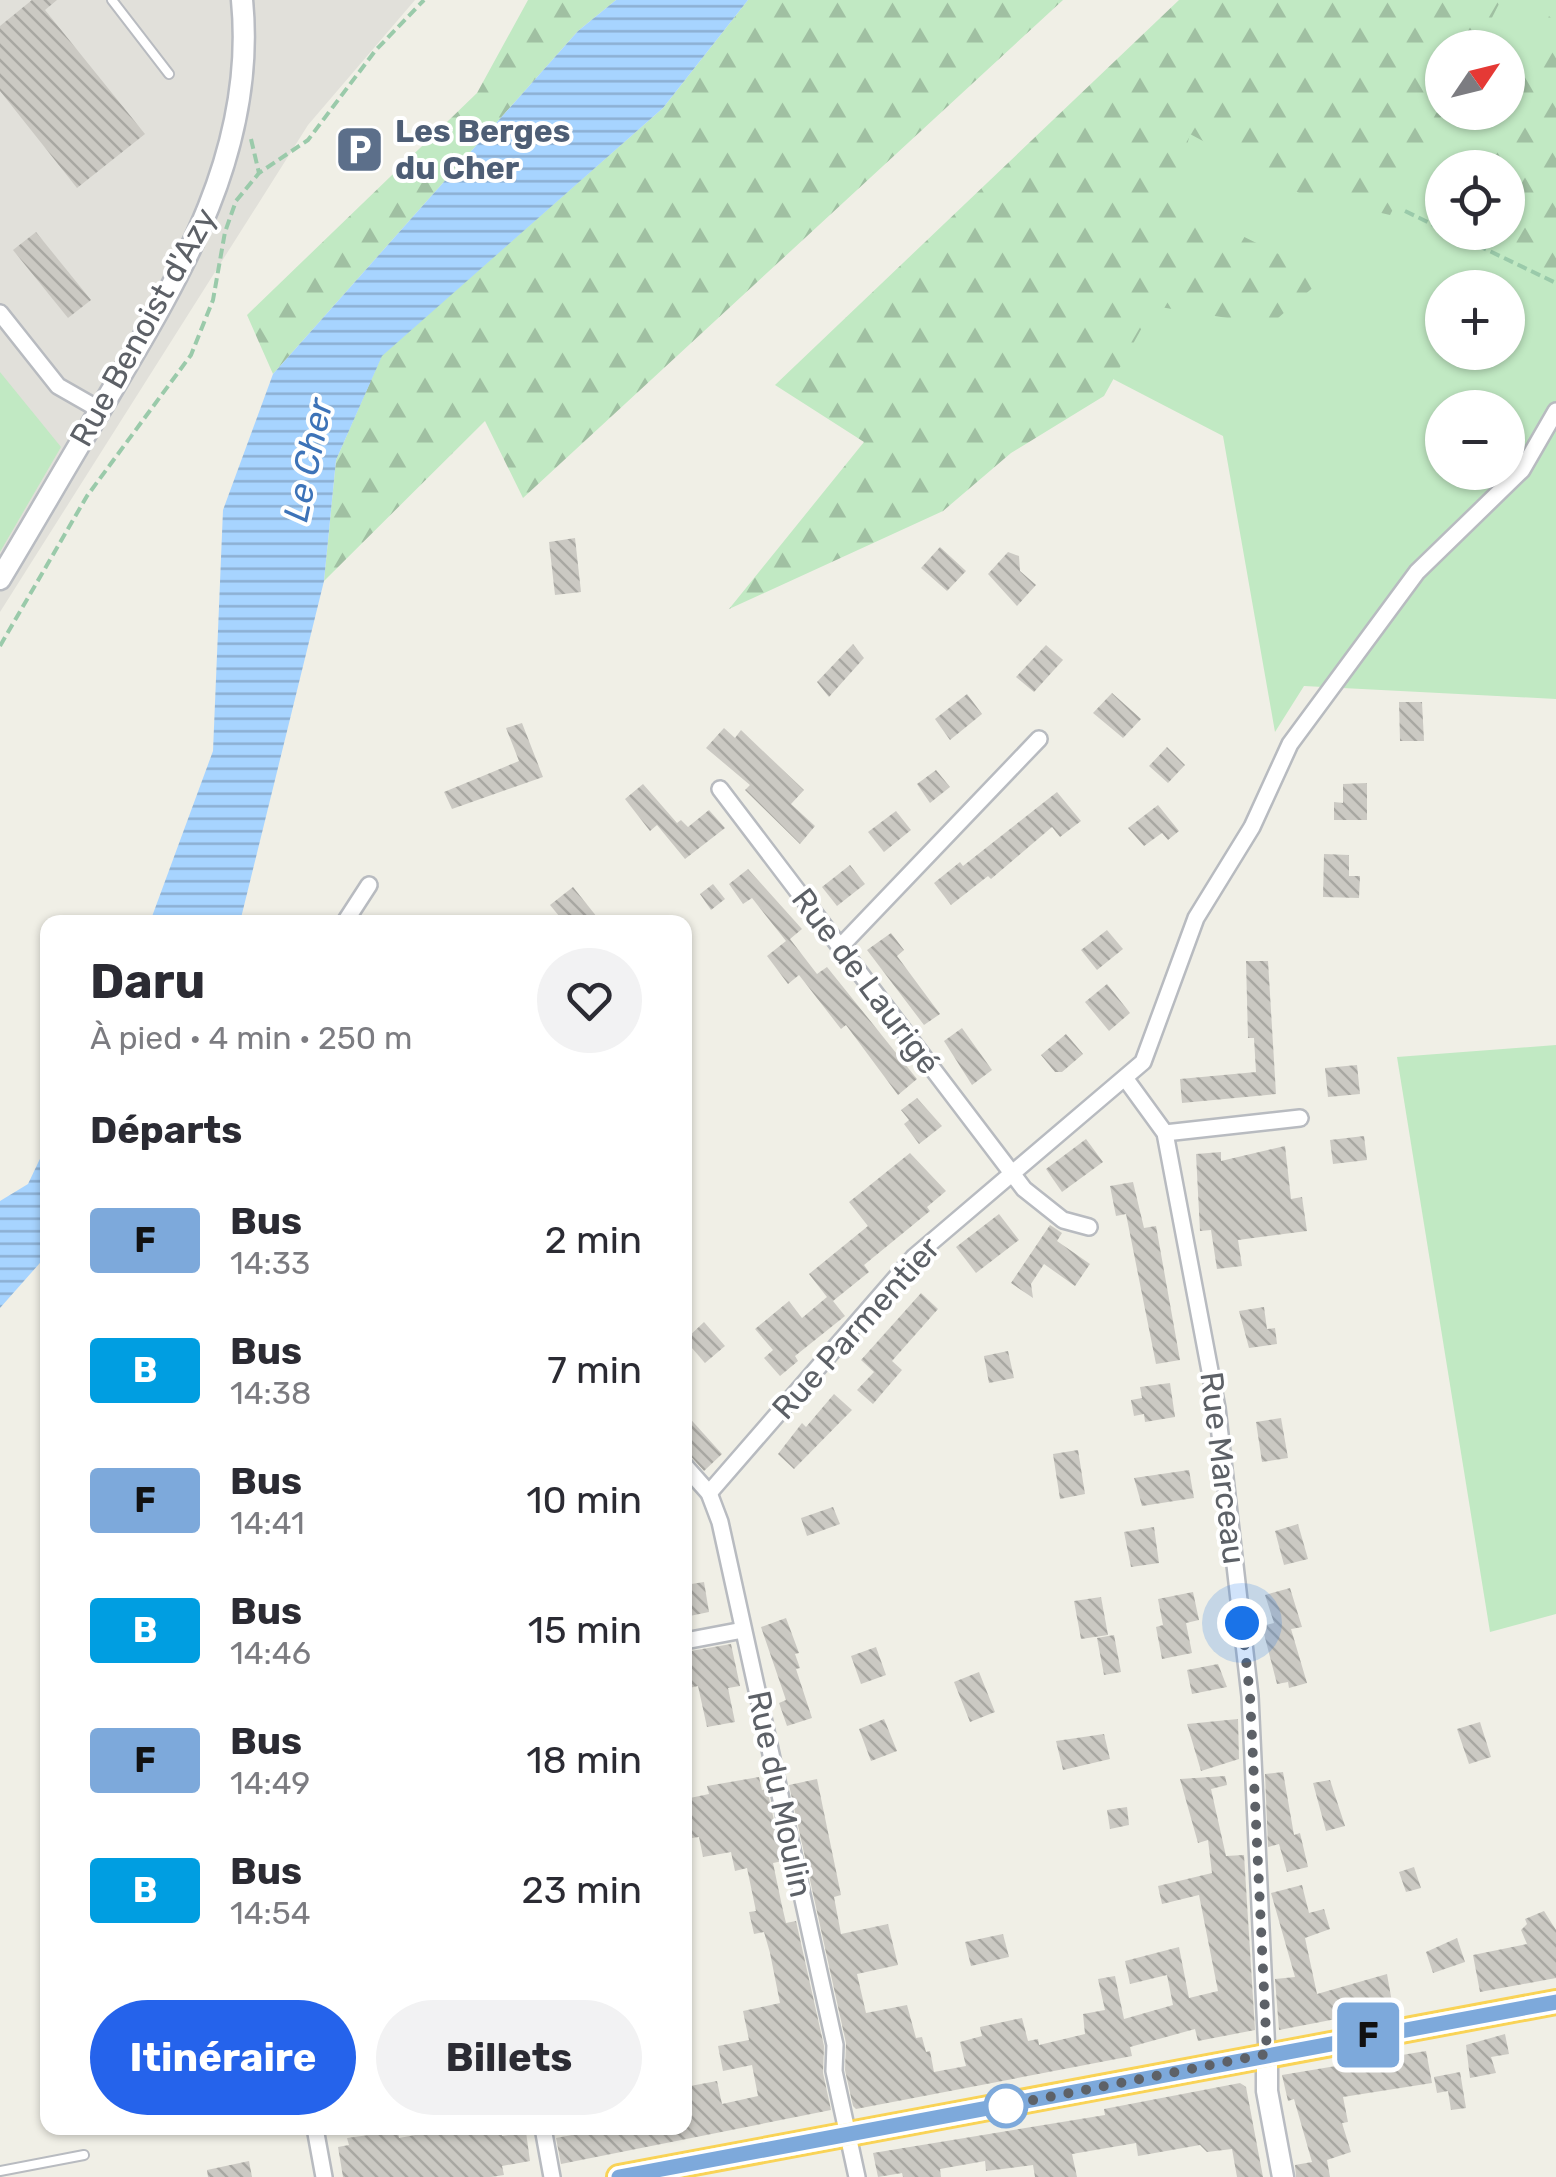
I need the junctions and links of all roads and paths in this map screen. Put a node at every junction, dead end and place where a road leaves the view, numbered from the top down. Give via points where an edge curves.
1 (112, 0) edge
2 (242, 0) edge
3 (424, 0) edge
4 (169, 74) dead end
5 (1405, 211) dead end
6 (1425, 221) edge
7 (1487, 250) edge
8 (1556, 283) edge
9 (0, 313) edge
10 (100, 410) junction
11 (1556, 411) edge
12 (0, 580) edge
13 (0, 646) edge
14 (1039, 739) dead end
15 (720, 789) dead end
16 (369, 885) dead end
17 (350, 915) edge
18 (840, 946) junction
19 (1125, 1078) junction
20 (1300, 1118) dead end
21 (1165, 1133) junction
22 (1012, 1172) junction
23 (1089, 1227) dead end
24 (692, 1474) edge
25 (708, 1493) junction
26 (744, 1630) junction
27 (692, 1641) edge
28 (1556, 2002) edge
29 (1267, 2054) junction
30 (849, 2133) junction
31 (317, 2135) edge
32 (544, 2135) edge
33 (84, 2155) dead end
34 (703, 2169) edge
35 (0, 2170) edge
36 (324, 2177) edge
37 (552, 2177) edge
38 (619, 2177) edge
39 (857, 2177) edge
40 (1283, 2177) edge

1 - 4 lane
2 - 10 street, Rue Benoist d'Azy via 237,120 213,200
3 - 13 path via 308,140 259,173 236,201 213,300 191,355 86,496
5 - 6 path
7 - 8 path
9 - 10 street via 58,386
10 - 12 street, Rue Benoist d'Azy
11 - 19 street, Rue Parmentier via 1522,470 1417,572 1290,744 1252,828 1196,918 1150,1048
14 - 18 street
15 - 18 street, Rue de Laurigé
16 - 17 street
18 - 22 street, Rue de Laurigé
19 - 21 street, Rue Marceau
19 - 22 street, Rue Parmentier
20 - 21 street
21 - 29 street, Rue Marceau via 1212,1378 1250,1696
22 - 23 street via 1063,1220
22 - 25 street, Rue Parmentier via 914,1258
24 - 25 street, Rue du Moulin
25 - 26 street, Rue du Moulin
26 - 27 street
26 - 30 street, Rue du Moulin
28 - 29 main road
29 - 30 main road
29 - 40 street
30 - 34 main road
30 - 39 street, Rue du Moulin
31 - 36 street
32 - 37 street
33 - 35 lane
34 - 38 main road

